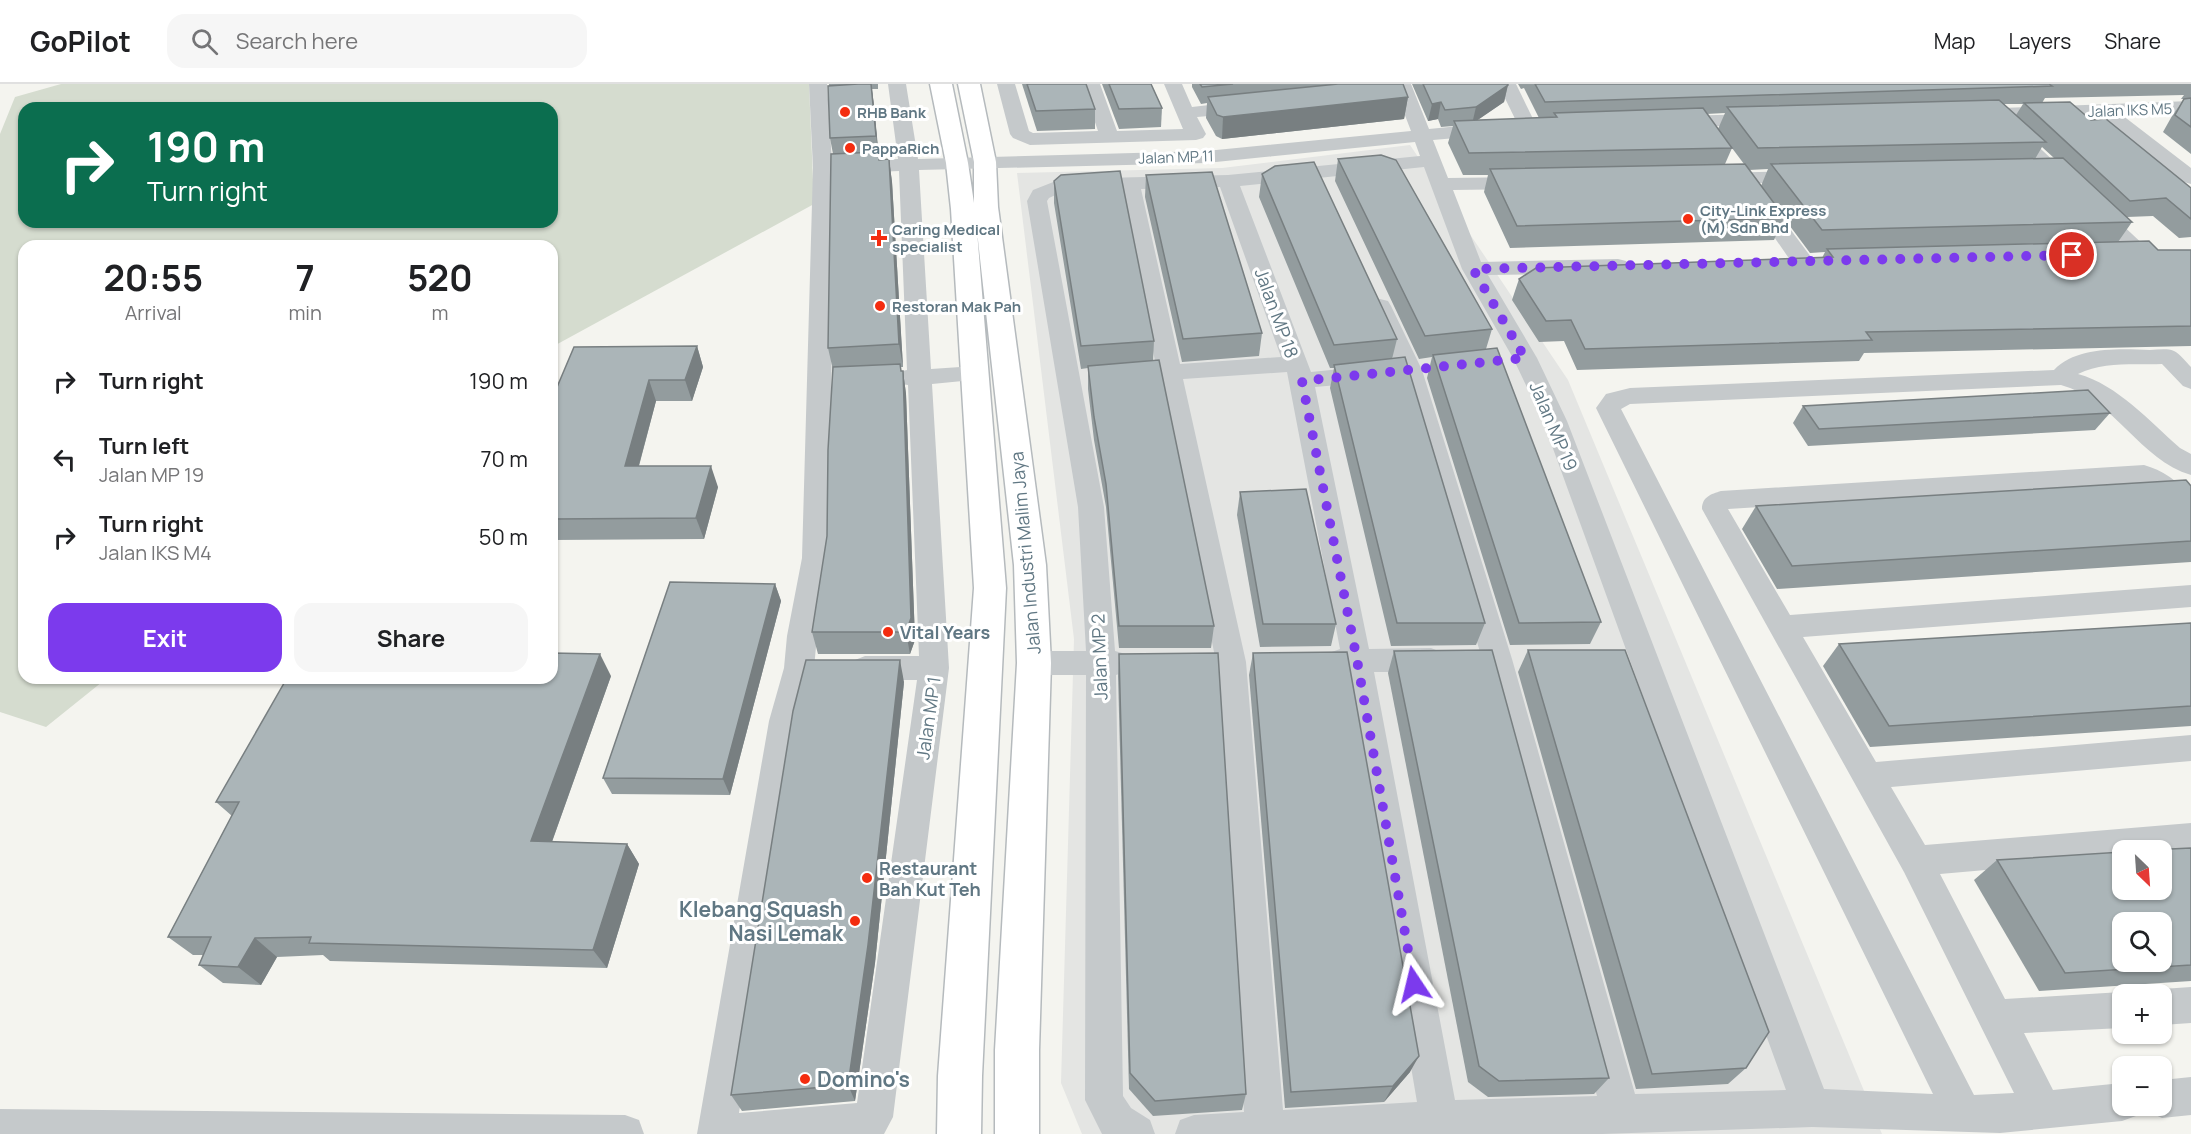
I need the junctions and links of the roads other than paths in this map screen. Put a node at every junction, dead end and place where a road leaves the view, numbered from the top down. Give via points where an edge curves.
1 (941, 84) edge
2 (969, 84) edge
3 (1006, 84) edge
4 (1091, 84) edge
5 (1173, 84) edge
6 (1507, 84) edge
7 (1403, 87) edge
8 (898, 89) edge
9 (818, 92) edge
10 (1382, 93) edge
11 (876, 97) dead end
12 (842, 99) edge
13 (1267, 105) edge
14 (2191, 107) edge
15 (2105, 111) junction
16 (1186, 113) junction
17 (1993, 114) junction
18 (1957, 115) edge
19 (1781, 120) edge
20 (1700, 121) junction
21 (1654, 123) edge
22 (1551, 126) edge
23 (1528, 127) junction
24 (1196, 134) junction
25 (1422, 136) junction
26 (1110, 138) junction
27 (1714, 140) edge
28 (1206, 157) junction
29 (1729, 159) edge
30 (1107, 160) junction
31 (1430, 161) junction
32 (971, 163) junction
33 (909, 166) junction
34 (823, 168) junction
35 (2029, 172) edge
36 (2052, 172) junction
37 (1814, 177) edge
38 (1743, 178) junction
39 (2191, 178) edge
40 (1696, 179) edge
41 (1228, 181) junction
42 (1545, 182) edge
43 (1440, 184) junction
44 (1121, 185) junction
45 (2104, 254) edge
46 (1803, 262) junction
47 (1827, 262) edge
48 (1780, 263) edge
49 (1638, 266) edge
50 (1473, 269) junction
51 (1372, 287) edge
52 (2179, 356) edge
53 (1422, 369) junction
54 (1298, 372) junction
55 (1170, 373) junction
56 (975, 374) junction
57 (1124, 376) edge
58 (921, 377) junction
59 (2061, 377) junction
60 (876, 379) edge
61 (2191, 381) edge
62 (2191, 466) edge
63 (2191, 513) edge
64 (2191, 596) edge
65 (1781, 627) junction
66 (1643, 657) junction
67 (1610, 658) edge
68 (1488, 659) junction
69 (1357, 660) junction
70 (1311, 661) edge
71 (1034, 663) junction
72 (1101, 663) junction
73 (1148, 663) edge
74 (818, 668) junction
75 (934, 668) junction
76 (2191, 748) edge
77 (1868, 776) junction
78 (2191, 838) edge
79 (1916, 861) junction
80 (2191, 1005) edge
81 (2172, 1006) edge
82 (2112, 1011) edge
83 (1998, 1017) junction
84 (1017, 1050) junction
85 (960, 1076) junction
86 (2191, 1096) edge
87 (2172, 1097) edge
88 (2112, 1103) edge
89 (1812, 1108) junction
90 (2043, 1110) junction
91 (1621, 1113) junction
92 (1963, 1114) junction
93 (1439, 1120) junction
94 (2006, 1124) edge
95 (0, 1128) edge
96 (1265, 1130) junction
97 (625, 1134) edge
98 (716, 1134) edge
99 (726, 1134) edge
100 (939, 1134) edge
101 (959, 1134) edge
102 (1017, 1134) edge
103 (1032, 1134) edge
104 (1136, 1134) edge
105 (1194, 1134) edge

1 - 32 main road, Jalan Industri Malim Jaya
2 - 32 main road, Jalan Industri Malim Jaya
3 - 26 street via 1020,134 1045,141
4 - 26 street
5 - 16 street
6 - 23 street
7 - 10 street
7 - 25 street, Jalan MP 19
8 - 11 street
8 - 33 street, Jalan MP 1
9 - 12 street
9 - 34 street
13 - 16 street
14 - 15 street, Jalan IKS M5
15 - 17 street, Jalan IKS M5
15 - 39 street
16 - 24 street
17 - 18 street, Jalan IKS M5
17 - 36 street
19 - 20 street
20 - 21 street
20 - 27 street
22 - 23 street
23 - 25 street, Jalan MP 11
24 - 26 street
24 - 28 street
25 - 28 street, Jalan MP 11
25 - 31 street, Jalan MP 19
28 - 30 street, Jalan MP 11
29 - 38 street
30 - 32 street, Jalan MP 11
30 - 44 street
31 - 41 street via 1323,183
31 - 43 street, Jalan MP 19
32 - 33 street, Jalan MP 11
32 - 56 main road, Jalan Industri Malim Jaya
32 - 71 main road, Jalan Industri Malim Jaya via 986,207 1030,565
33 - 34 street, Jalan MP 11
33 - 58 street, Jalan MP 1
34 - 74 street via 831,380 816,558
35 - 36 street
36 - 45 street via 2150,253
37 - 38 street
38 - 40 street
38 - 46 street
41 - 44 street
41 - 54 street, Jalan MP 18
42 - 43 street
43 - 50 street, Jalan MP 19
44 - 55 street
44 - 72 street, Jalan MP 2 via 1061,185 1040,194 1037,201 1078,380
46 - 47 street
46 - 48 street
49 - 50 street
50 - 66 street, Jalan MP 19 via 1513,359 1555,421
51 - 53 street
52 - 59 street via 2091,360 2066,369
52 - 61 street
53 - 54 street
53 - 68 street
54 - 55 street
54 - 69 street, Jalan MP 18
55 - 57 street
55 - 96 street via 1230,662
56 - 58 street
56 - 85 main road, Jalan Industri Malim Jaya via 990,588
58 - 60 street
58 - 75 street, Jalan MP 1
59 - 62 street via 2102,393 2171,454
59 - 92 street via 1630,396 1615,400 1608,408
63 - 65 street via 2170,490 2144,474 1721,500 1715,509
64 - 65 street
65 - 77 street
66 - 67 street
66 - 89 street, Jalan MP 19
68 - 69 street
68 - 91 street
69 - 70 street
69 - 93 street, Jalan MP 18
71 - 72 street
71 - 84 main road, Jalan Industri Malim Jaya
72 - 73 street
72 - 104 street, Jalan MP 2 via 1104,1100 1117,1122
74 - 75 street
74 - 98 street via 784,721
75 - 99 street, Jalan MP 1 via 874,1117 870,1121
76 - 77 street
77 - 79 street
78 - 79 street
79 - 83 street
80 - 81 street
82 - 83 street
83 - 90 street
84 - 102 main road, Jalan Industri Malim Jaya
84 - 103 main road
85 - 100 main road
85 - 101 main road, Jalan Industri Malim Jaya
86 - 87 street
88 - 90 street
89 - 91 street
89 - 92 street
90 - 94 street
91 - 93 street
92 - 94 street
93 - 96 street
95 - 97 street
96 - 105 street

